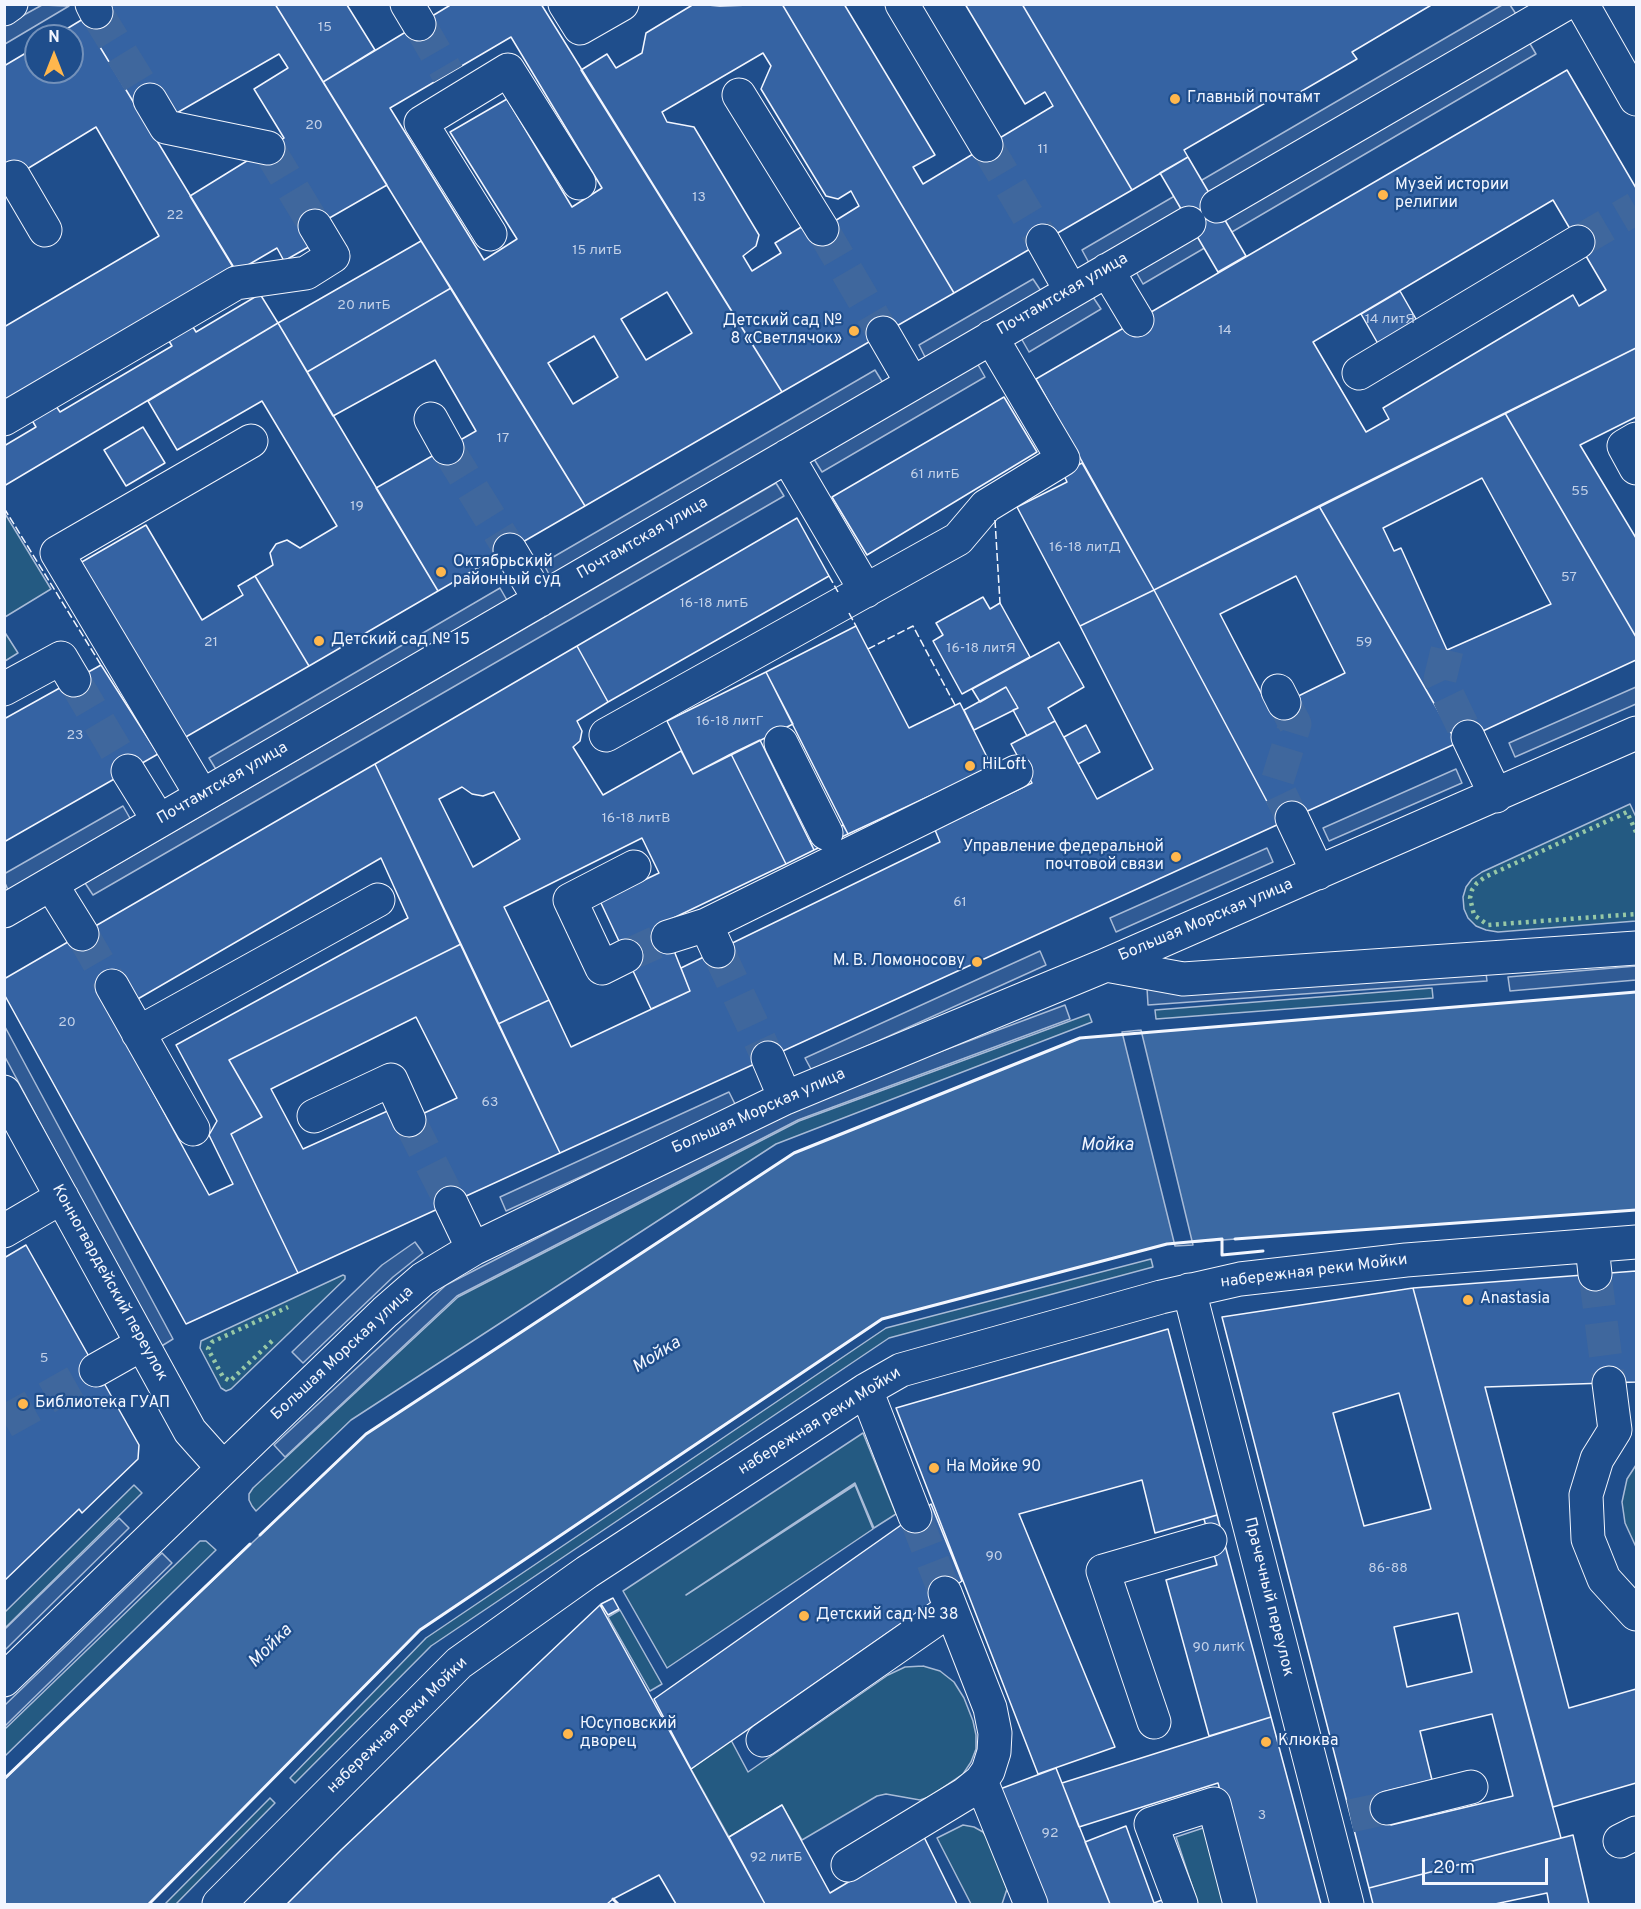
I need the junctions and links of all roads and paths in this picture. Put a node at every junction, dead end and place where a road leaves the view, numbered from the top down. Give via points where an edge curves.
1 (11, 4) edge
2 (566, 4) edge
3 (622, 4) edge
4 (902, 4) edge
5 (1564, 4) edge
6 (1582, 4) edge
7 (4, 9) edge
8 (739, 95) dead end
9 (1636, 99) edge
10 (150, 100) tunnel mouth
11 (986, 146) tunnel mouth
12 (268, 148) dead end
13 (14, 177) dead end
14 (579, 183) dead end
15 (1217, 206) dead end
16 (1188, 223) dead end
17 (315, 226) tunnel mouth
18 (822, 229) tunnel mouth
19 (45, 230) dead end
20 (490, 234) dead end
21 (1042, 242) tunnel mouth
22 (1578, 242) tunnel mouth
23 (1107, 270) junction
24 (1071, 291) junction
25 (1137, 320) dead end
26 (883, 333) tunnel mouth
27 (991, 337) junction
28 (1359, 373) dead end
29 (912, 383) junction
30 (4, 419) edge
31 (431, 419) dead end
32 (1636, 439) edge
33 (251, 441) dead end
34 (447, 447) tunnel mouth
35 (787, 456) junction
36 (1636, 468) edge
37 (510, 550) tunnel mouth
38 (866, 591) junction
39 (540, 600) junction
40 (74, 680) tunnel mouth
41 (4, 689) edge
42 (1636, 733) edge
43 (606, 735) dead end
44 (1468, 737) tunnel mouth
45 (781, 742) dead end
46 (128, 771) tunnel mouth
47 (1016, 772) dead end
48 (202, 796) junction
49 (1496, 796) junction
50 (1292, 818) tunnel mouth
51 (159, 821) junction
52 (832, 845) junction
53 (634, 867) dead end
54 (1318, 873) junction
55 (51, 884) junction
56 (378, 900) dead end
57 (4, 911) edge
58 (82, 934) tunnel mouth
59 (668, 937) tunnel mouth
60 (1636, 948) edge
61 (626, 956) tunnel mouth
62 (1106, 965) junction
63 (112, 986) tunnel mouth
64 (138, 1033) junction
65 (768, 1058) tunnel mouth
66 (4, 1092) edge
67 (785, 1098) junction
68 (314, 1116) dead end
69 (410, 1120) tunnel mouth
70 (194, 1129) dead end
71 (62, 1197) junction
72 (451, 1203) tunnel mouth
73 (4, 1231) edge
74 (1636, 1242) edge
75 (473, 1249) junction
76 (1189, 1290) junction
77 (142, 1344) junction
78 (96, 1370) tunnel mouth
79 (1609, 1383) tunnel mouth
80 (866, 1390) junction
81 (223, 1468) junction
82 (915, 1516) tunnel mouth
83 (1228, 1535) junction
84 (1636, 1614) edge
85 (4, 1680) edge
86 (1154, 1722) dead end
87 (763, 1740) dead end
88 (981, 1781) junction
89 (1471, 1787) dead end
90 (1387, 1808) tunnel mouth
91 (848, 1864) dead end
92 (219, 1905) edge
93 (1031, 1905) edge
94 (1181, 1905) edge
95 (1240, 1905) edge
96 (1347, 1905) edge

1 - 7 street
2 - 3 street via 580,28
4 - 11 street
5 - 15 street
6 - 9 street
8 - 18 street
10 - 12 street via 166,127
13 - 19 street
14 - 20 street via 508,70 456,86 421,123
16 - 23 street, Почтамтская улица
17 - 30 street via 333,256 306,273 236,283
21 - 24 street
22 - 28 street
23 - 24 street, Почтамтская улица
23 - 25 street
24 - 27 street, Почтамтская улица
26 - 29 street
27 - 29 street, Почтамтская улица
27 - 38 street via 1063,459 986,506 958,539
29 - 35 street, Почтамтская улица
31 - 34 street
32 - 36 street via 1624,446
33 - 48 street via 57,553
35 - 38 street
35 - 39 street, Почтамтская улица
37 - 39 street
38 - 43 street
39 - 48 street, Почтамтская улица
40 - 41 street via 61,658
42 - 49 street, Большая Морская улица
44 - 49 street
45 - 52 street
46 - 51 street
47 - 52 street
48 - 51 street, Почтамтская улица
49 - 54 street, Большая Морская улица
50 - 54 street
51 - 55 street, Почтамтская улица
52 - 59 street via 712,938
53 - 61 street via 570,900 602,968
54 - 62 street, Большая Морская улица
55 - 57 street, Почтамтская улица
55 - 58 street
56 - 64 street
60 - 62 street via 1183,979
62 - 67 street, Большая Морская улица
63 - 64 street
64 - 70 street
65 - 67 street
66 - 71 street, Конногвардейский переулок
67 - 75 street, Большая Морская улица
68 - 69 street via 391,1080
71 - 73 street
71 - 77 street, Конногвардейский переулок
72 - 75 street
74 - 76 street, набережная реки Мойки via 1594,1260 1406,1260 1239,1279
75 - 81 street, Большая Морская улица via 423,1279 385,1312
76 - 80 street, набережная реки Мойки via 901,1370
76 - 83 street, Прачечный переулок
77 - 78 street
77 - 81 street, Конногвардейский переулок via 190,1431
79 - 84 street via 1615,1430 1597,1459 1586,1495 1588,1539 1604,1579
80 - 82 street
80 - 92 street, набережная реки Мойки via 587,1572 459,1663
81 - 85 street, Большая Морская улица
83 - 86 street via 1103,1571
83 - 96 street, Прачечный переулок via 1338,1819
87 - 88 street via 948,1601 990,1708 995,1733 994,1752
88 - 91 street
88 - 93 street
89 - 90 street
94 - 95 street via 1151,1824 1214,1804

